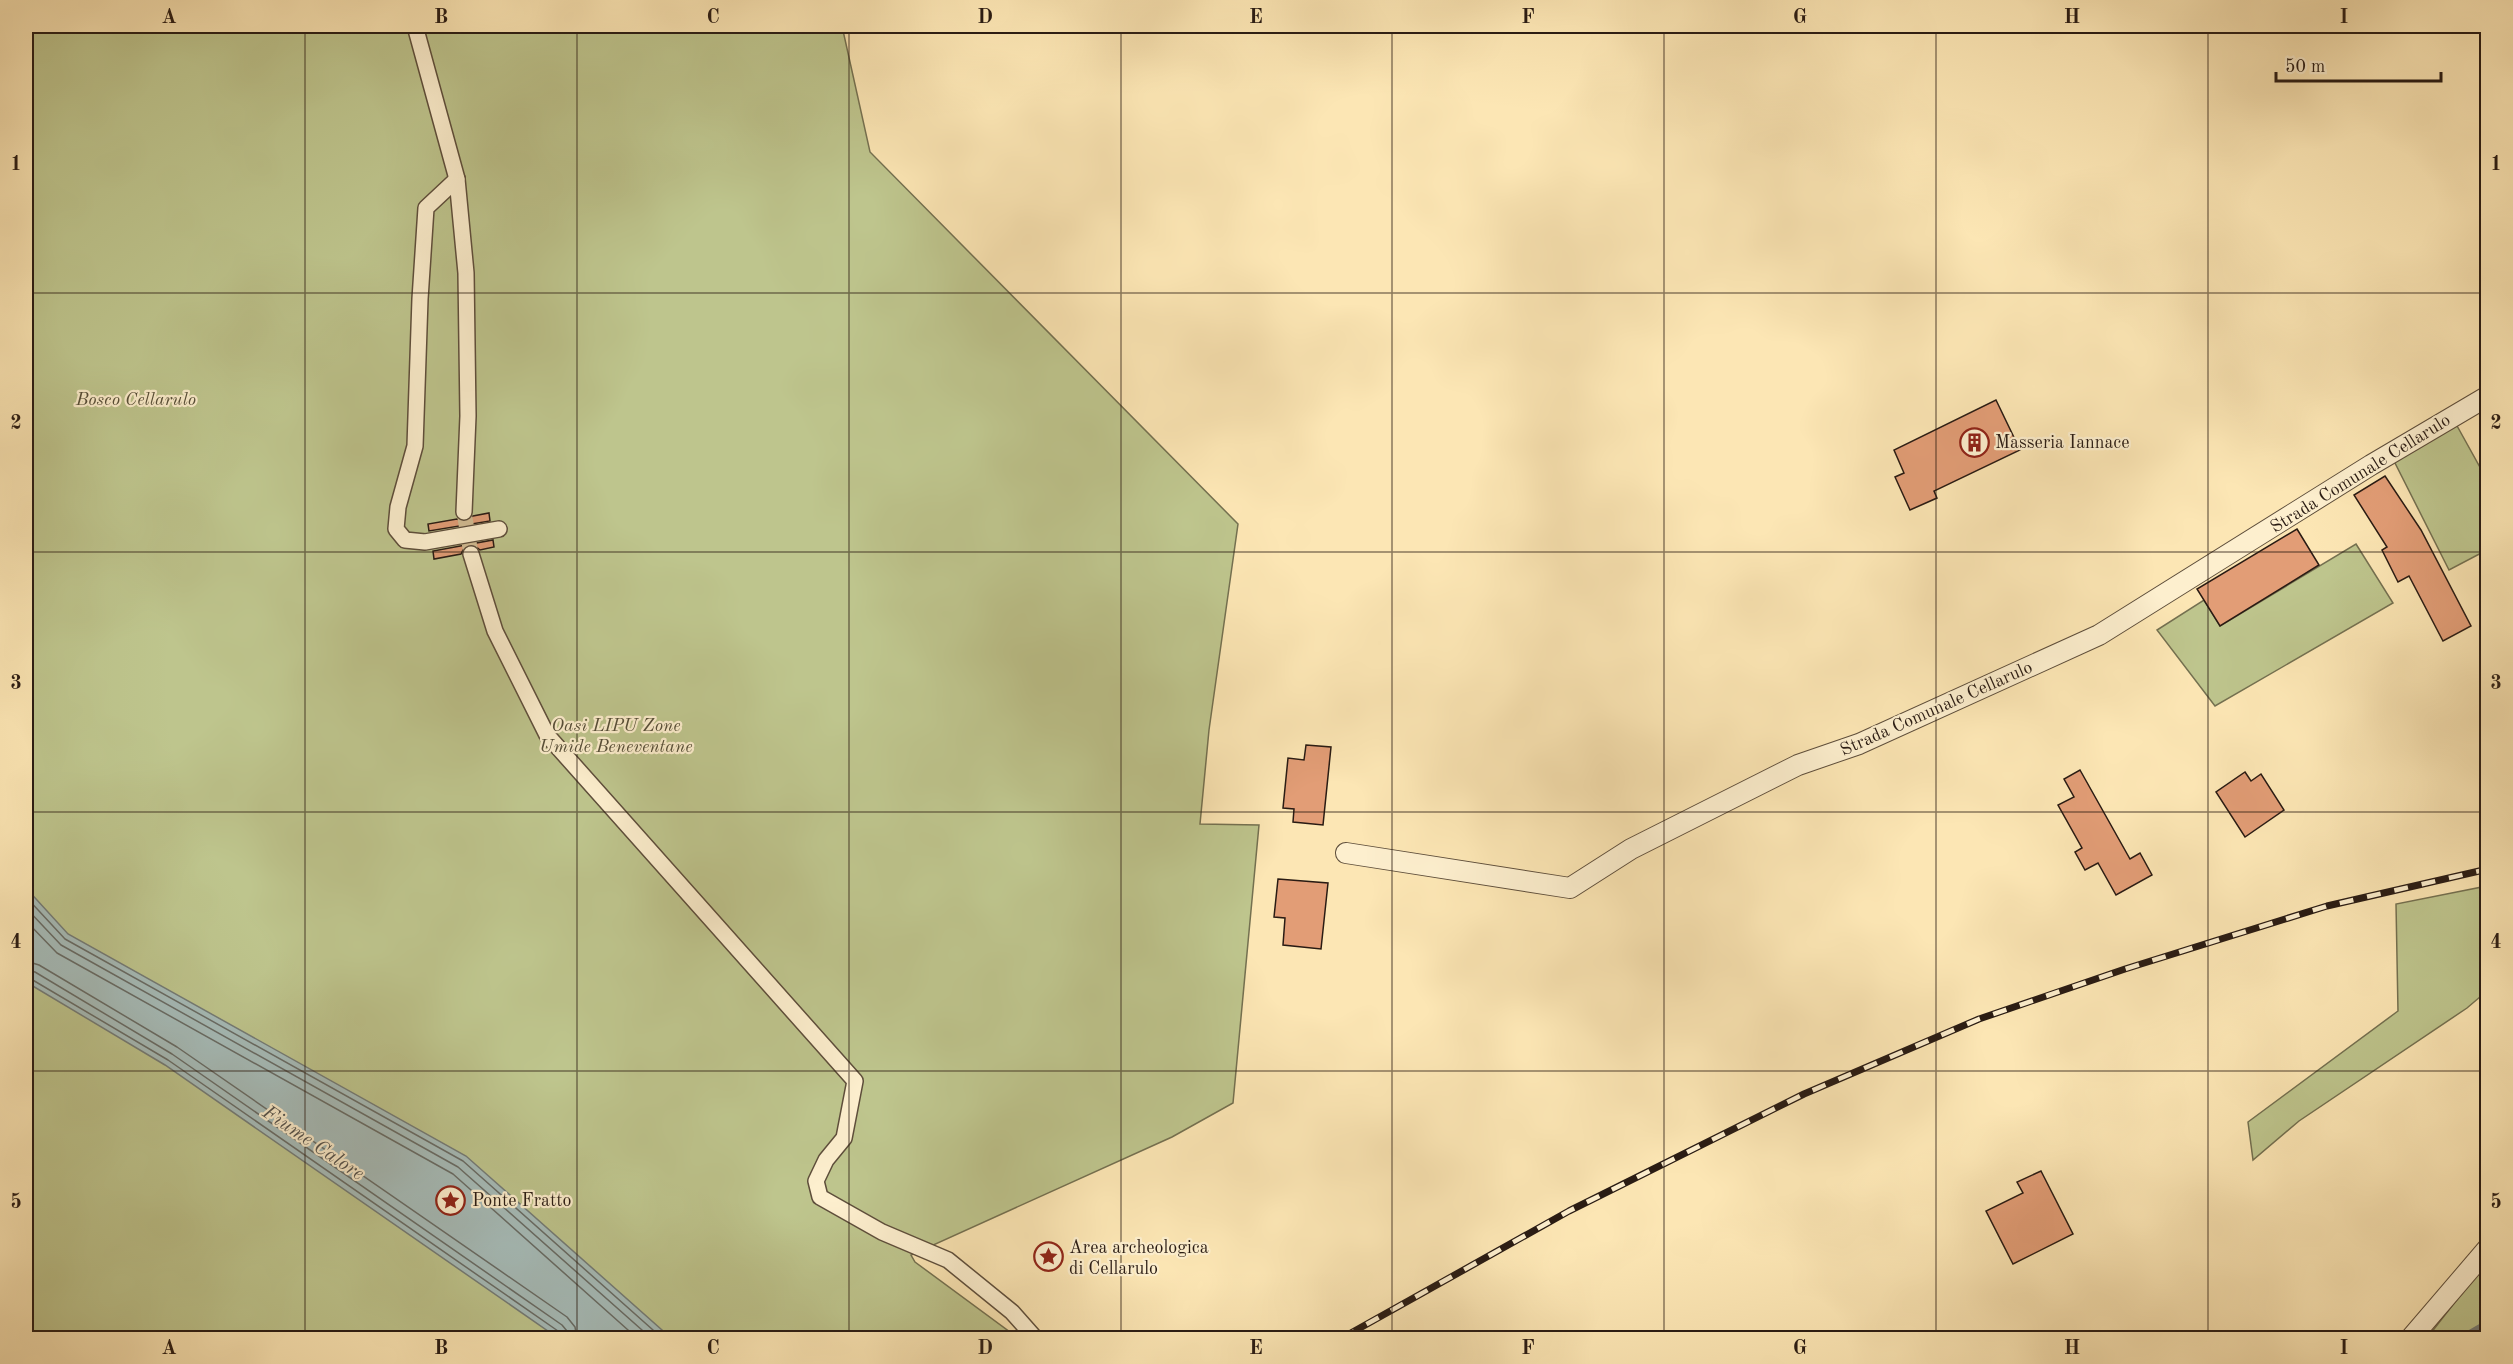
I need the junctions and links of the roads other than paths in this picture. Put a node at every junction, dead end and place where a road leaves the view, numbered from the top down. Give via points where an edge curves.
1 (415, 26) edge
2 (457, 180) junction
3 (2487, 396) edge
4 (464, 512) tunnel mouth
5 (499, 529) dead end
6 (471, 554) tunnel mouth
7 (1346, 853) dead end
8 (2487, 1248) edge
9 (1035, 1338) edge
10 (2411, 1338) edge

1 - 2 street
2 - 4 street via 466,273 468,416
2 - 5 street via 426,208 416,447 398,507 396,528 405,540 425,542
3 - 7 street, Strada Comunale Cellarulo via 2099,635 1859,744 1798,765 1631,849 1570,888
6 - 9 street via 495,631 547,735 855,1081 844,1138 826,1160 816,1181 820,1197 882,1232 948,1260 1012,1312
8 - 10 street

